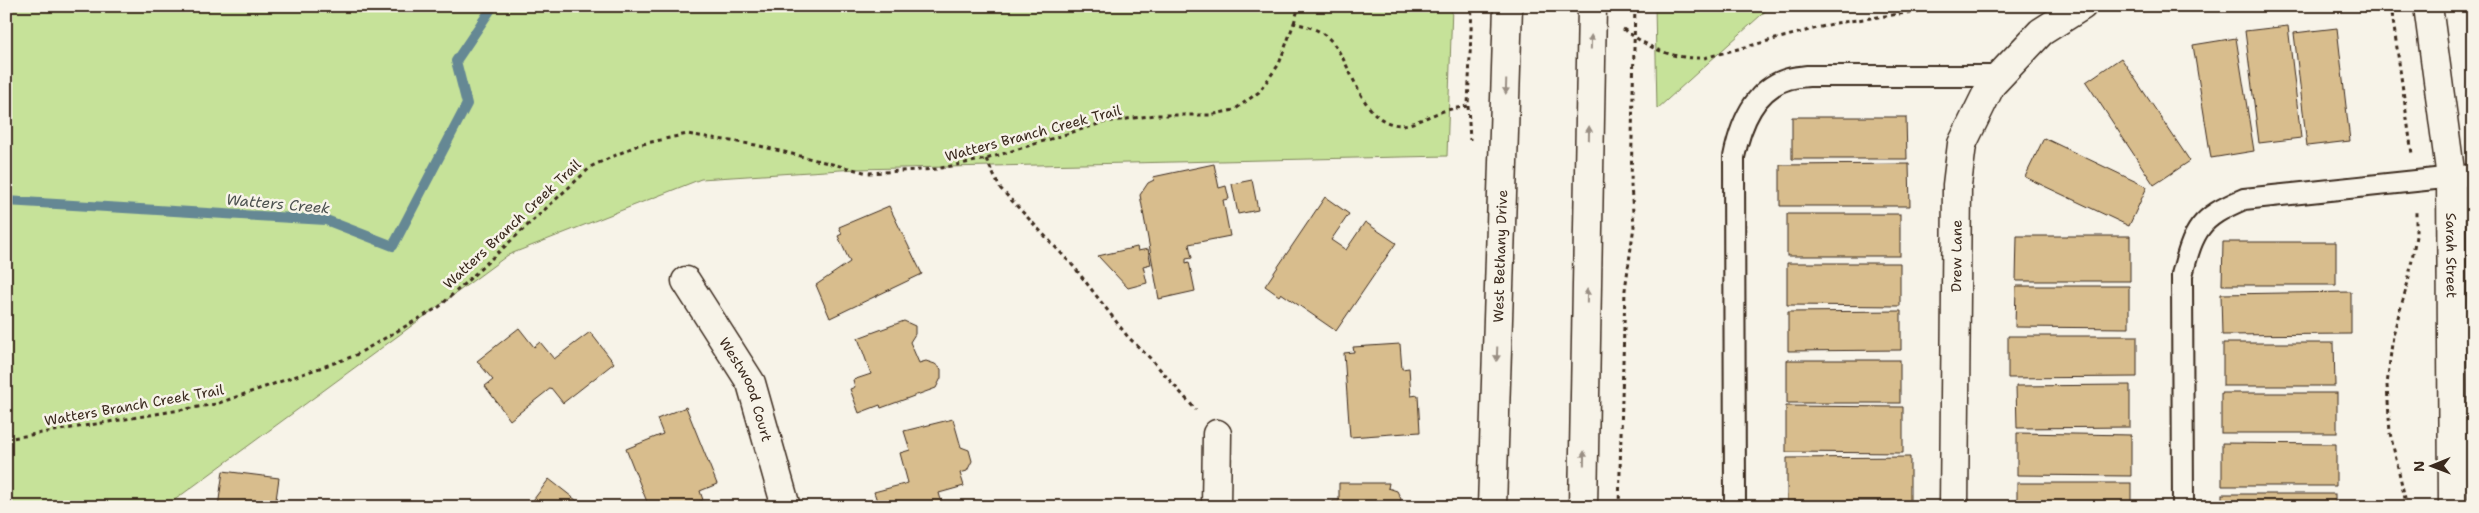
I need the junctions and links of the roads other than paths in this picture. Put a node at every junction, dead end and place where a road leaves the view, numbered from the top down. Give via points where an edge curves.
1 (1508, 6) edge
2 (1592, 6) edge
3 (2082, 6) edge
4 (2428, 6) edge
5 (2000, 76) junction
6 (2462, 176) edge
7 (686, 281) dead end
8 (1217, 434) road end
9 (786, 507) edge
10 (1216, 507) edge
11 (1492, 507) edge
12 (1583, 507) edge
13 (1735, 507) edge
14 (1954, 507) edge
15 (2183, 507) edge
16 (2453, 507) edge

1 -> 11 street, West Bethany Drive
12 -> 2 street
3 - 5 street, Drew Lane via 2041,32
4 - 6 street, Sarah Street
5 - 13 lane via 1808,76 1785,80 1766,92 1750,110 1739,131 1734,158
5 - 14 street, Drew Lane via 1991,86 1962,144 1957,185
6 - 15 lane via 2244,199 2220,209 2200,224 2182,275
6 - 16 street, Sarah Street
7 - 9 street, Westwood Court via 750,382
8 - 10 street

